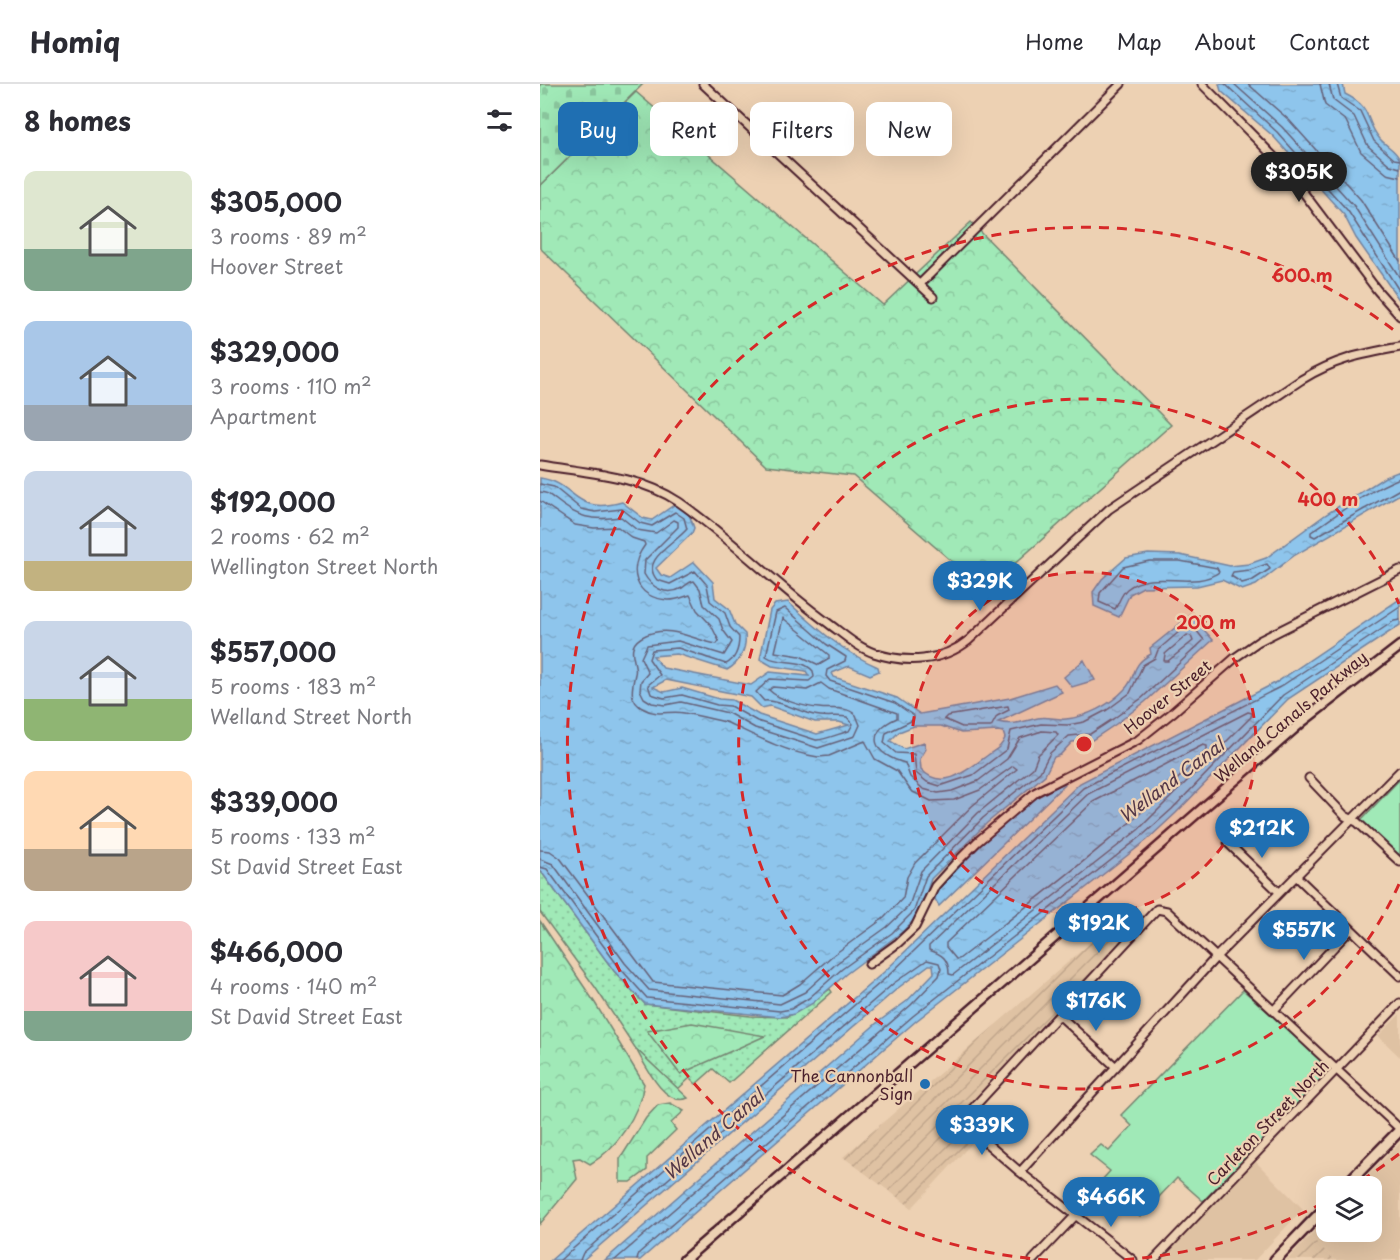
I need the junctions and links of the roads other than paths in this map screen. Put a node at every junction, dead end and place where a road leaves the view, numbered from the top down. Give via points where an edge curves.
1 (703, 84) edge
2 (1120, 84) edge
3 (1202, 84) edge
4 (920, 284) junction
5 (933, 297) dead end
6 (1400, 316) edge
7 (1400, 347) edge
8 (540, 465) edge
9 (1400, 570) edge
10 (1400, 646) edge
11 (1400, 771) edge
12 (1309, 778) dead end
13 (1352, 818) junction
14 (1228, 843) dead end
15 (1400, 862) edge
16 (1296, 876) junction
17 (1279, 892) junction
18 (1351, 929) junction
19 (1217, 956) junction
20 (869, 964) dead end
21 (1400, 976) edge
22 (1400, 1003) edge
23 (1275, 1010) junction
24 (1060, 1016) junction
25 (1116, 1067) junction
26 (1337, 1069) junction
27 (1400, 1129) edge
28 (1020, 1172) junction
29 (1355, 1176) edge
30 (1075, 1216) junction
31 (1316, 1217) edge
32 (684, 1260) edge
33 (1033, 1260) edge
34 (1133, 1260) edge
35 (1154, 1260) edge
36 (1275, 1260) edge

1 - 4 street
2 - 4 street
3 - 6 street via 1285,168
4 - 5 street
7 - 8 street via 1346,357 1291,386 1108,508 969,640 931,659 895,659 858,645 679,502 644,483
9 - 20 street, Hoover Street via 1259,641 1138,740 1036,792 969,849 935,886 915,927
10 - 32 street, Welland Canals Parkway via 1303,721
11 - 13 street
12 - 13 street via 1345,816
13 - 15 street
13 - 16 street
14 - 17 street
16 - 17 street
16 - 18 street
17 - 19 street
18 - 21 street
18 - 23 street
19 - 23 street
19 - 24 street via 1167,911 1157,909
19 - 25 street
22 - 26 street, Carleton Street North
23 - 26 street
24 - 25 street
24 - 28 street via 961,1121
25 - 28 street
26 - 27 street
26 - 35 street, Carleton Street North
27 - 29 main road
28 - 30 street
30 - 33 street
30 - 34 street
31 - 36 main road

